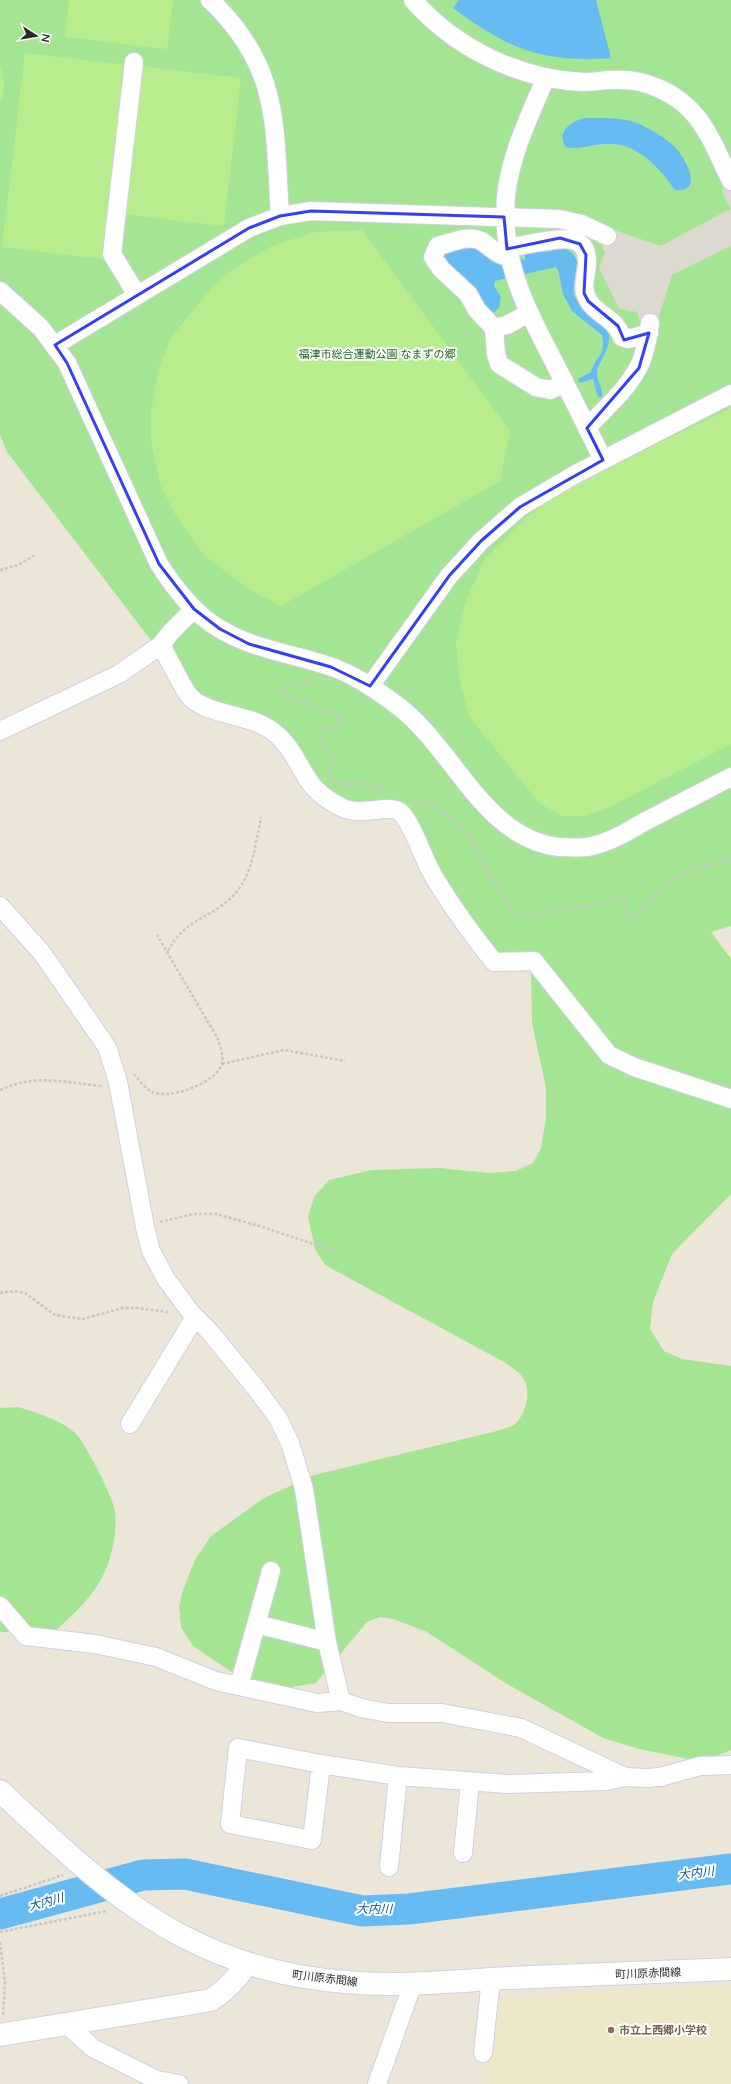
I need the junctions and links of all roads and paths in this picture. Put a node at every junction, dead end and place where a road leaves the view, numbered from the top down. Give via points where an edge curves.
1 (210, 0) edge
2 (414, 0) edge
3 (134, 62) dead end
4 (546, 77) junction
5 (731, 181) edge
6 (280, 216) junction
7 (504, 217) junction
8 (607, 236) dead end
9 (508, 253) junction
10 (0, 291) edge
11 (137, 295) junction
12 (529, 313) junction
13 (494, 328) junction
14 (55, 345) junction
15 (565, 383) junction
16 (731, 394) edge
17 (588, 428) junction
18 (603, 460) junction
19 (34, 556) dead end
20 (0, 570) edge
21 (194, 609) junction
22 (161, 645) junction
23 (317, 662) junction
24 (370, 686) junction
25 (0, 731) edge
26 (731, 777) edge
27 (390, 793) dead end
28 (412, 799) dead end
29 (261, 817) dead end
30 (731, 859) edge
31 (0, 906) edge
32 (157, 935) dead end
33 (168, 951) junction
34 (345, 1061) dead end
35 (222, 1064) junction
36 (124, 1075) junction
37 (0, 1090) edge
38 (731, 1099) edge
39 (145, 1227) junction
40 (338, 1252) dead end
41 (0, 1293) edge
42 (194, 1316) junction
43 (130, 1424) dead end
44 (271, 1571) dead end
45 (0, 1606) edge
46 (257, 1624) junction
47 (327, 1642) junction
48 (239, 1686) junction
49 (341, 1701) junction
50 (320, 1764) junction
51 (731, 1765) edge
52 (398, 1776) junction
53 (625, 1777) junction
54 (470, 1782) junction
55 (0, 1790) edge
56 (462, 1853) dead end
57 (389, 1867) dead end
58 (89, 1870) junction
59 (0, 1896) edge
60 (127, 1901) junction
61 (0, 1932) edge
62 (0, 1942) edge
63 (247, 1963) junction
64 (731, 1969) edge
65 (491, 1979) junction
66 (414, 1983) junction
67 (66, 2024) junction
68 (2, 2035) edge
69 (483, 2053) dead end
70 (179, 2084) edge
71 (377, 2084) edge

1 - 6 street via 247,43 266,83 273,118
2 - 4 street via 443,29 468,46 518,70
3 - 11 street via 112,254
4 - 5 street via 584,82 625,79 667,92 695,115
4 - 7 street via 512,162
6 - 7 street via 318,211
6 - 11 street via 249,228
7 - 8 street via 559,219 582,224
7 - 9 street
9 - 12 street via 516,282
9 - 13 street via 500,255 480,240 468,238 438,246 433,257 441,269 468,294
9 - 17 street via 524,243 560,238 574,240 580,244 586,255 584,293 588,301 618,326 622,336 628,339 650,327 639,368
10 - 14 street via 41,328
11 - 14 street
12 - 13 street via 507,325
12 - 15 street
13 - 15 street via 496,354 499,364 504,369 536,388 550,390
14 - 21 street via 79,388 159,564 173,586
15 - 17 street
16 - 18 street
17 - 18 street
18 - 24 street via 549,488 520,507 481,540 448,576
19 - 20 path via 18,565
21 - 22 street
21 - 23 street via 220,629 249,644
22 - 25 street via 119,674
22 - 38 street via 190,697 205,707 241,716 276,733 310,782 326,798 343,808 362,812 390,808 400,812 416,838 430,869 473,936 494,962 534,961 609,1055 634,1067
23 - 24 street
23 - 27 path via 311,681 286,685 282,689 286,695 342,721 338,727 320,730 319,735 334,760 330,774 332,781 350,785 374,785
24 - 26 street via 400,707 492,812 512,830 531,840 559,847 587,847 612,839
28 - 30 path via 434,804 464,828 509,907 529,917 539,918 563,908 594,907 618,896 624,897 626,914 633,920 655,893 671,880 690,871
29 - 33 path via 251,864 244,882 230,899 175,938
31 - 36 street via 42,953
32 - 33 path
33 - 35 path via 218,1039
34 - 35 path via 284,1050
35 - 36 path via 212,1077 196,1086 165,1096 151,1092
36 - 37 path via 102,1086 55,1079 16,1082
36 - 39 street
39 - 40 path via 194,1214 216,1214
39 - 42 street via 151,1251 166,1279
41 - 42 path via 25,1293 55,1315 83,1319 123,1308
42 - 43 street
42 - 47 street via 255,1387 278,1418 290,1443 304,1489
44 - 46 street
45 - 48 street via 26,1636 96,1644 156,1657 216,1681
46 - 47 street
46 - 48 street
47 - 49 street
48 - 49 street via 317,1703
49 - 53 street via 388,1713 442,1713 521,1728
50 - 50 street via 238,1748 230,1824 312,1840
50 - 52 street
51 - 53 street via 700,1766 660,1777
52 - 54 street
52 - 57 street
53 - 54 street via 606,1781 508,1784
54 - 56 street
55 - 58 main road, 町川原赤間線
58 - 59 path
58 - 60 main road, 町川原赤間線
60 - 61 path
60 - 63 main road, 町川原赤間線 via 186,1938
62 - 68 path via 5,1983
63 - 66 main road, 町川原赤間線 via 314,1978 347,1982
63 - 67 main road via 239,1976 211,2000
64 - 65 main road, 町川原赤間線
65 - 66 main road, 町川原赤間線
65 - 69 street
66 - 71 street
67 - 68 main road
67 - 70 street via 93,2048 157,2080

